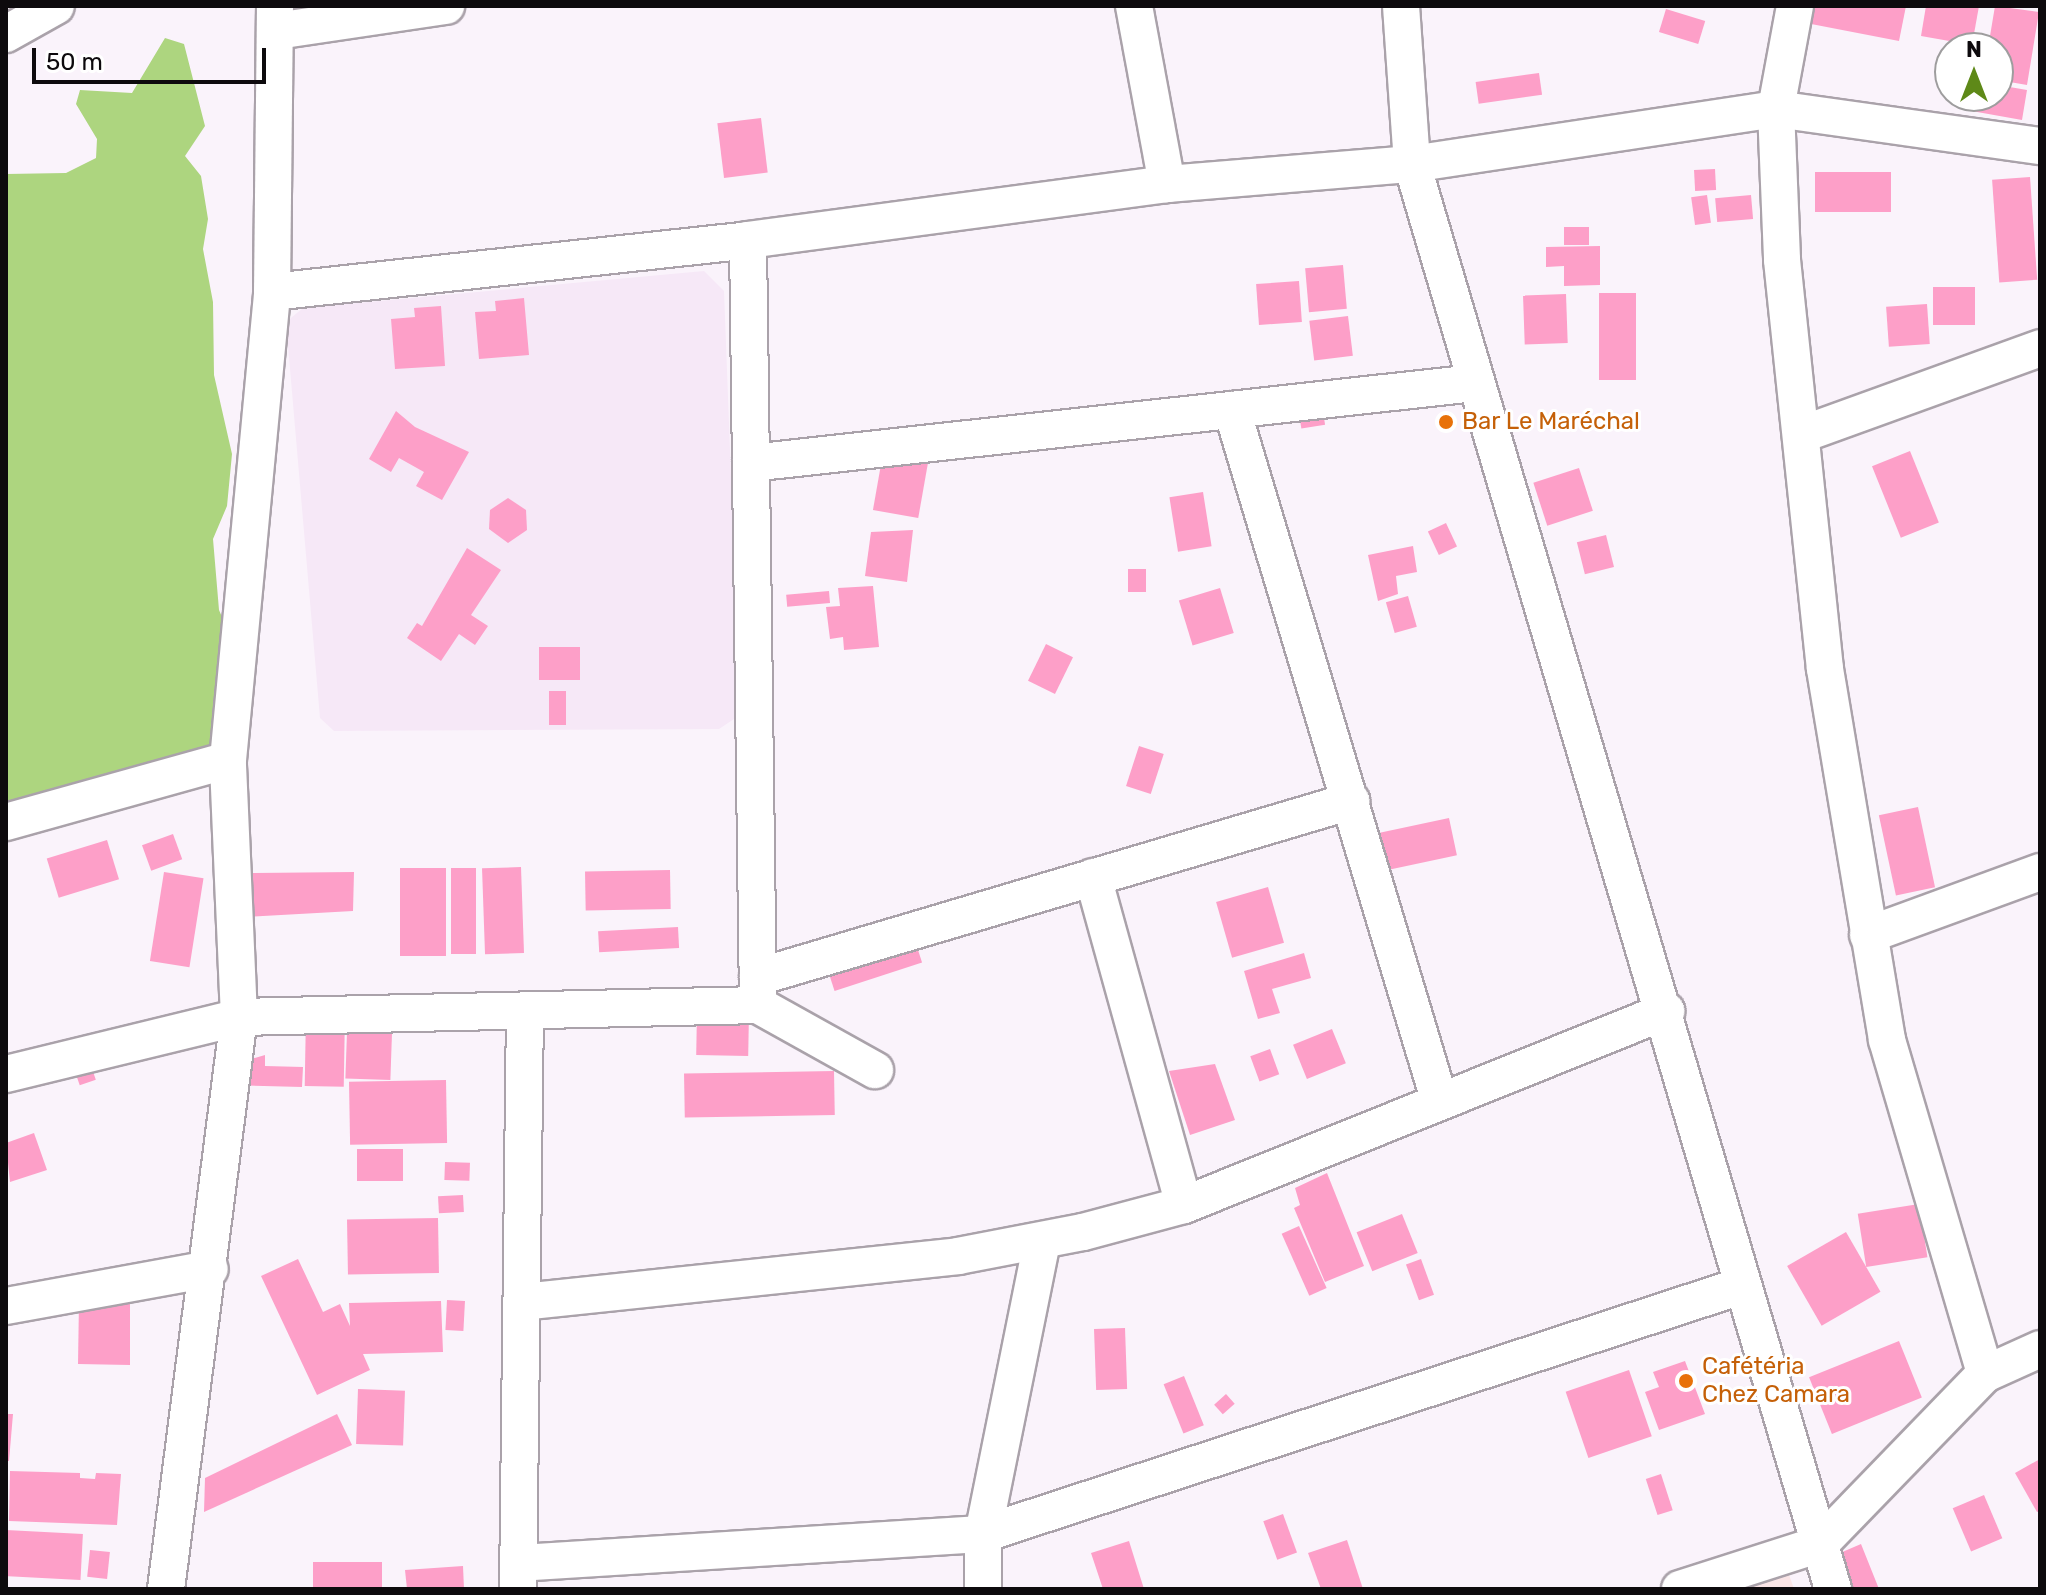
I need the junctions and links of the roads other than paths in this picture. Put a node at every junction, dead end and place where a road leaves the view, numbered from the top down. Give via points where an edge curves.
1 (56, 6) edge
2 (446, 6) edge
3 (1134, 6) edge
4 (1401, 6) edge
5 (1795, 6) edge
6 (276, 18) edge
7 (6, 34) edge
8 (1776, 109) junction
9 (2040, 146) edge
10 (1412, 164) junction
11 (1167, 184) junction
12 (748, 240) junction
13 (272, 292) junction
14 (2040, 348) edge
15 (1474, 383) junction
16 (1232, 410) junction
17 (1803, 434) junction
18 (751, 463) junction
19 (228, 760) junction
20 (1351, 801) junction
21 (6, 822) edge
22 (2040, 872) edge
23 (1093, 877) junction
24 (1868, 935) junction
25 (758, 991) junction
26 (525, 1011) junction
27 (1666, 1011) junction
28 (239, 1017) junction
29 (875, 1070) dead end
30 (6, 1074) edge
31 (1439, 1099) junction
32 (1184, 1205) junction
33 (1042, 1242) junction
34 (210, 1269) junction
35 (1741, 1286) junction
36 (522, 1302) junction
37 (6, 1306) edge
38 (2040, 1349) edge
39 (1985, 1374) junction
40 (983, 1534) junction
41 (1820, 1544) junction
42 (518, 1576) edge
43 (166, 1589) edge
44 (983, 1589) edge
45 (1680, 1589) edge
46 (1833, 1589) edge

1 - 7 street
2 - 6 street
3 - 11 street
4 - 10 street
5 - 8 street
6 - 13 street
8 - 9 street
8 - 10 street
8 - 17 street via 1782,260
10 - 11 street
10 - 15 street
11 - 12 street
12 - 13 street
12 - 18 street
13 - 19 street
14 - 17 street
15 - 16 street
15 - 27 street
16 - 18 street
16 - 20 street
17 - 24 street via 1825,669
18 - 25 street
19 - 21 street
19 - 28 street
20 - 23 street
20 - 31 street
22 - 24 street
23 - 25 street
23 - 32 street
24 - 39 street via 1887,1040
25 - 26 street
25 - 29 street
26 - 28 street
26 - 36 street
27 - 31 street
27 - 35 street
28 - 30 street
28 - 34 street
31 - 32 street
32 - 33 street
33 - 36 street via 958,1256
33 - 40 street
34 - 37 street
34 - 43 street
35 - 40 street
35 - 41 street
36 - 42 street
38 - 39 street
39 - 41 street
40 - 42 street
40 - 44 street
41 - 45 street
41 - 46 street

